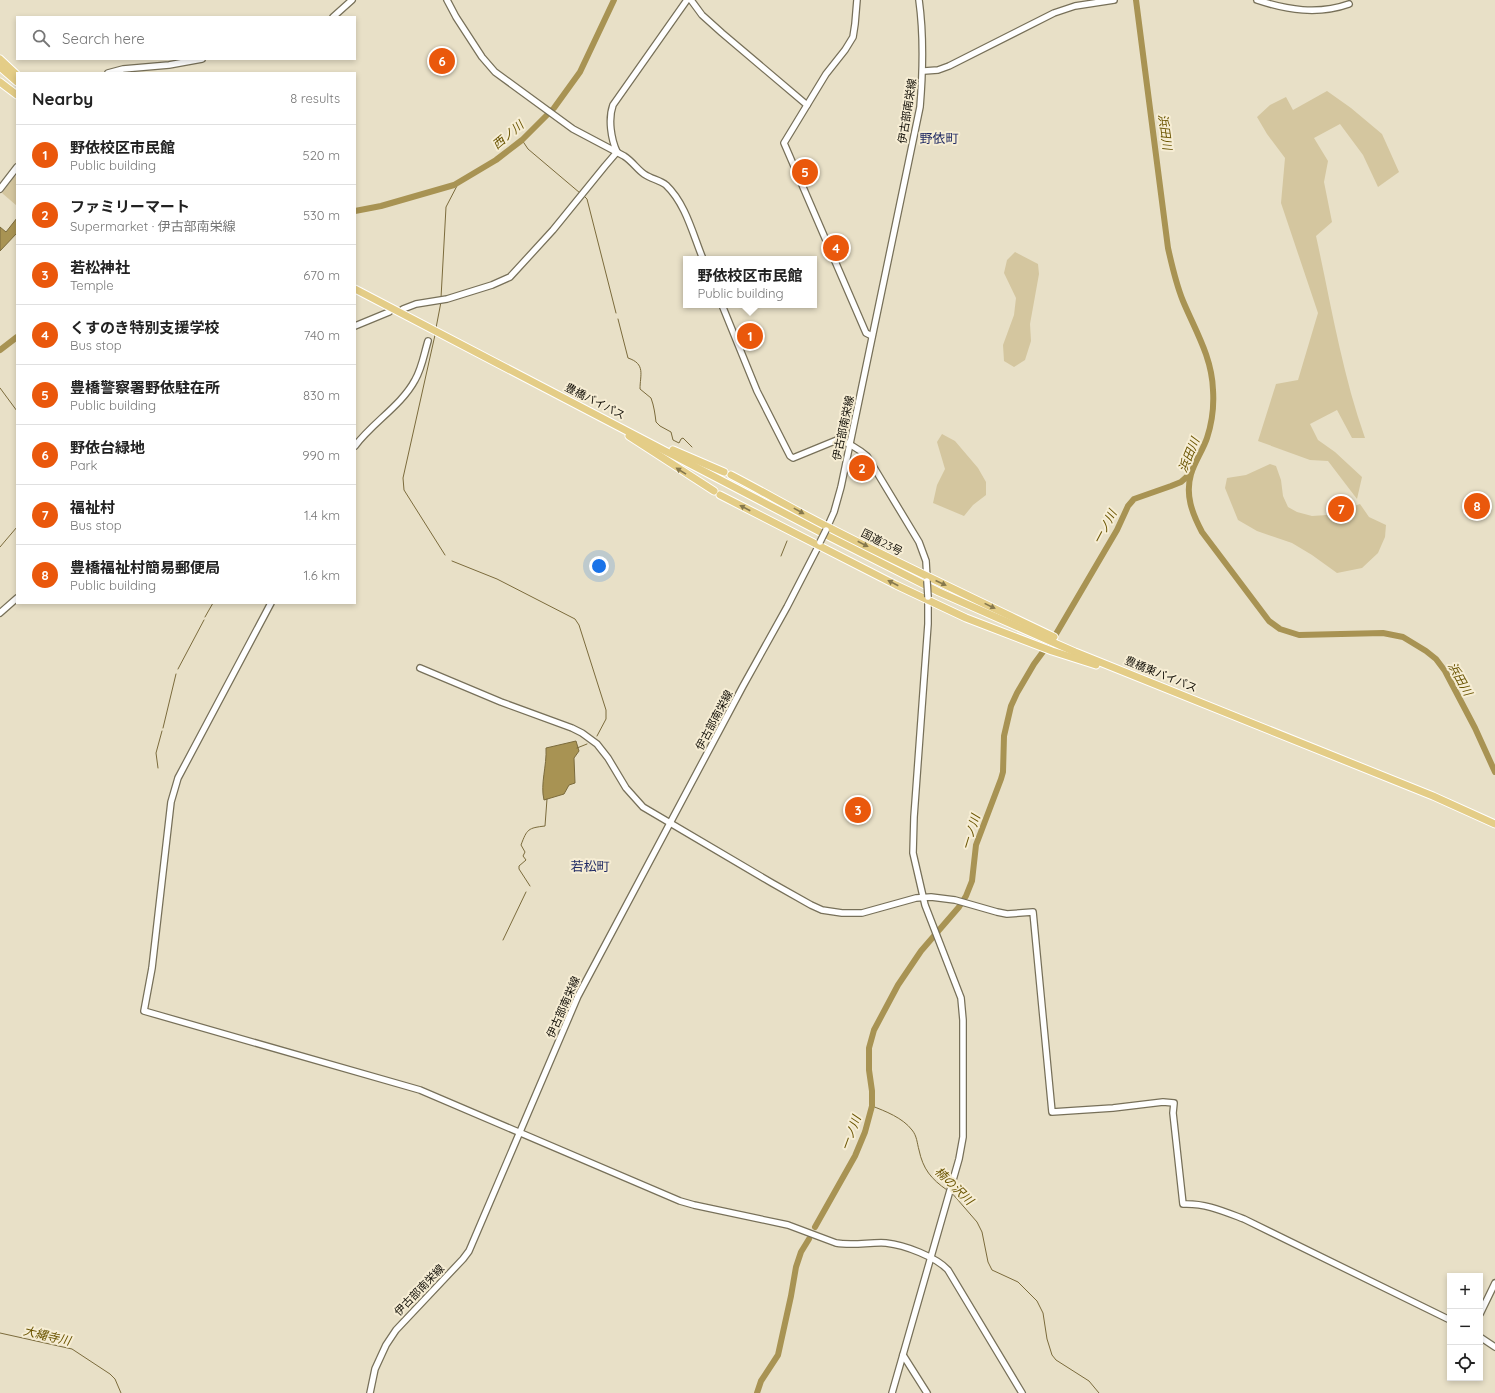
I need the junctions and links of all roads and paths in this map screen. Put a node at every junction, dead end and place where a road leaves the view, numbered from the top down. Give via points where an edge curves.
1 (352, 0) edge
2 (447, 0) edge
3 (687, 0) edge
4 (691, 0) edge
5 (857, 0) edge
6 (919, 0) edge
7 (1114, 0) edge
8 (1257, 0) edge
9 (1349, 4) dead end
10 (334, 16) edge
11 (0, 59) edge
12 (196, 60) edge
13 (0, 68) edge
14 (924, 71) junction
15 (112, 72) edge
16 (16, 74) edge
17 (16, 81) edge
18 (0, 82) edge
19 (16, 94) edge
20 (807, 105) junction
21 (617, 152) junction
22 (16, 168) edge
23 (0, 189) edge
24 (702, 256) edge
25 (356, 290) edge
26 (723, 308) edge
27 (403, 309) dead end
28 (388, 312) dead end
29 (356, 326) edge
30 (872, 336) junction
31 (428, 341) dead end
32 (599, 416) junction
33 (623, 428) junction
34 (356, 445) edge
35 (850, 445) junction
36 (826, 530) junction
37 (820, 544) junction
38 (927, 579) junction
39 (16, 599) edge
40 (928, 599) junction
41 (270, 604) edge
42 (0, 613) edge
43 (1045, 636) junction
44 (420, 668) dead end
45 (1159, 685) junction
46 (671, 824) junction
47 (1495, 824) edge
48 (924, 897) junction
49 (520, 1132) junction
50 (932, 1257) junction
51 (1495, 1283) edge
52 (1482, 1309) edge
53 (1447, 1319) edge
54 (1483, 1340) edge
55 (1495, 1347) edge
56 (903, 1354) junction
57 (370, 1393) edge
58 (892, 1393) edge
59 (927, 1393) edge
60 (1022, 1393) edge

1 - 10 street
2 - 21 street via 486,63 495,72 573,129
3 - 21 street via 613,105 610,116 611,129
4 - 20 street via 702,16
5 - 20 street via 853,37
6 - 14 street, 伊古部南栄線
7 - 14 street via 1054,13 949,66
8 - 9 street via 1274,6 1301,10 1331,10
11 - 16 highway
12 - 15 street
13 - 17 highway
14 - 30 street, 伊古部南栄線 via 915,134
18 - 19 highway
20 - 30 street via 784,145 866,333
21 - 24 street via 646,176 662,182 678,199
21 - 27 street via 553,230 510,277 492,285
22 - 23 street
25 - 32 highway, 豊橋バイパス
26 - 35 street via 757,390 790,456 793,458 838,440
28 - 29 street
30 - 35 street, 伊古部南栄線
31 - 34 street via 420,369 407,392 366,431
32 - 33 highway, 豊橋バイパス
37 -> 32 highway via 717,493
33 - 36 highway, 豊橋バイパス
33 -> 36 highway via 769,494
35 - 36 street, 伊古部南栄線 via 837,503
35 - 38 street via 867,456 914,533 924,556
36 - 37 street, 伊古部南栄線, bridge
36 -> 38 highway, 国道23号
36 - 43 highway via 939,592
40 -> 37 highway
37 - 46 street, 伊古部南栄線
38 - 40 street, bridge
38 -> 43 highway, 国道23号
39 - 42 street
40 - 45 highway via 966,618 1052,651
40 - 48 street via 913,848
41 - 49 street via 178,778 171,802 154,958 144,1011 420,1090
43 - 45 highway, 豊橋東バイパス via 1068,644 1075,652
44 - 46 street via 582,733 604,752 638,803
45 - 47 highway, 豊橋東バイパス via 1433,796
46 - 48 street via 822,910 862,913
46 - 49 street, 伊古部南栄線 via 578,996
48 - 50 street via 961,998 963,1020 963,1137
48 - 53 street via 942,897 1007,914 1033,912 1052,1112 1174,1102 1183,1204 1210,1206 1244,1219
49 - 50 street via 680,1201 788,1225 836,1243 894,1244
49 - 57 street, 伊古部南栄線 via 470,1251 396,1330 375,1370
50 - 56 street
50 - 60 street via 948,1270
51 - 52 street
54 - 55 street
56 - 58 street
56 - 59 street

